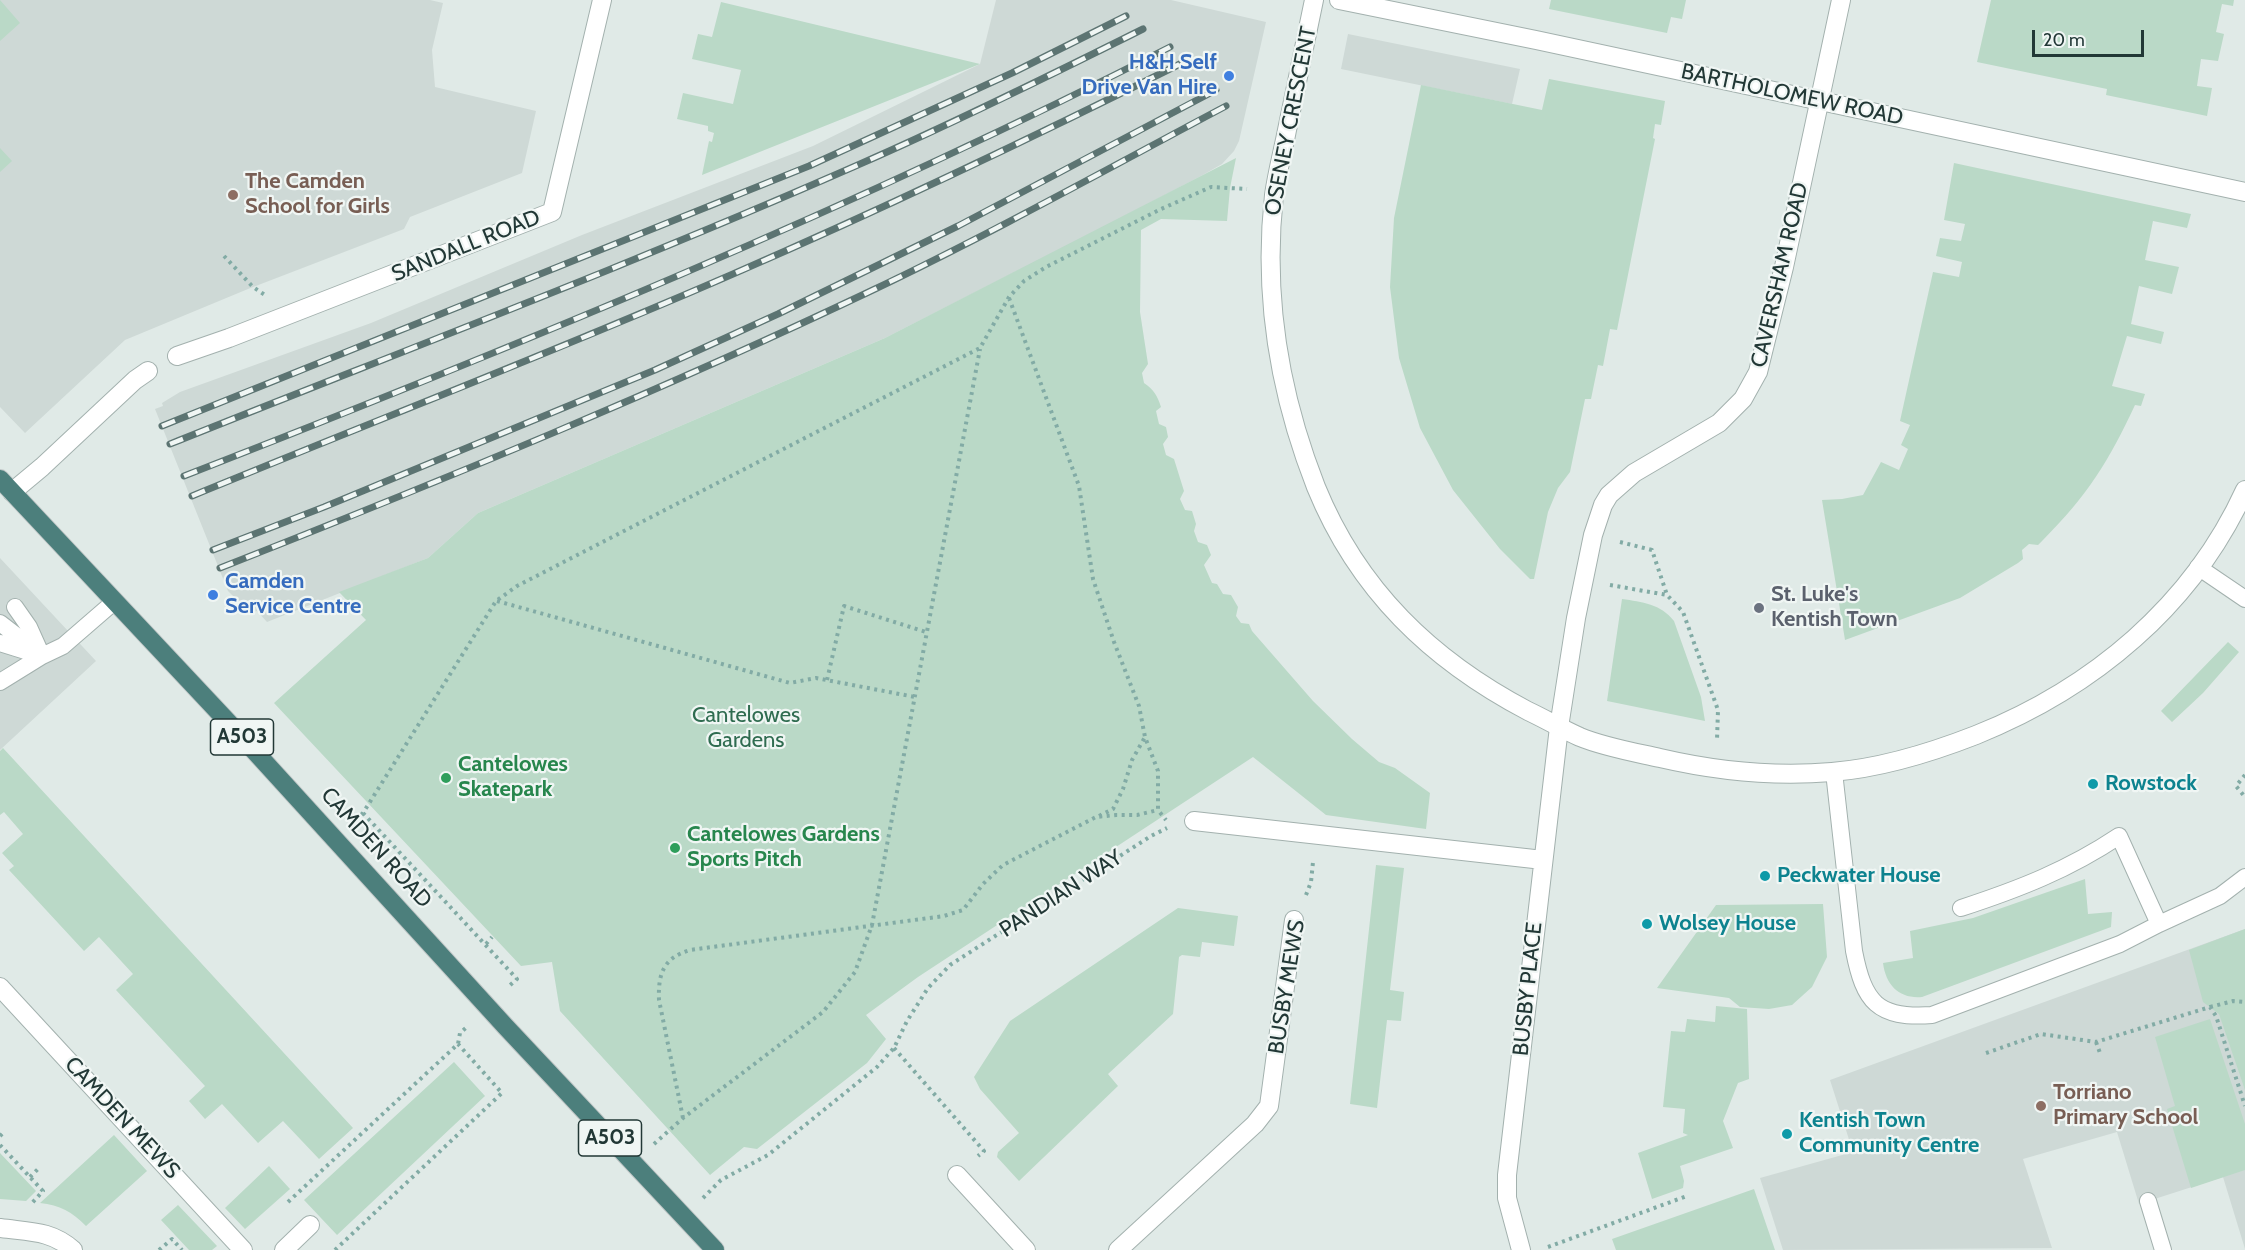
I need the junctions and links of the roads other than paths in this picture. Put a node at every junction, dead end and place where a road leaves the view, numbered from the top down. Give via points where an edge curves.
1 (602, 0) edge
2 (1314, 0) edge
3 (1340, 0) edge
4 (1841, 0) edge
5 (1819, 101) junction
6 (2245, 192) edge
7 (177, 356) dead end
8 (148, 371) dead end
9 (6, 485) edge
10 (2245, 490) edge
11 (2198, 567) junction
12 (2245, 599) edge
13 (115, 602) junction
14 (15, 607) dead end
15 (0, 623) edge
16 (0, 643) edge
17 (0, 654) edge
18 (42, 656) junction
19 (0, 682) edge
20 (1559, 727) junction
21 (1834, 772) junction
22 (1194, 821) dead end
23 (1543, 860) junction
24 (2245, 877) edge
25 (1961, 908) dead end
26 (1294, 920) road end
27 (2159, 924) junction
28 (0, 987) edge
29 (957, 1175) road end
30 (2148, 1201) dead end
31 (310, 1225) dead end
32 (0, 1228) edge
33 (73, 1250) edge
34 (243, 1250) edge
35 (284, 1250) edge
36 (715, 1250) edge
37 (1026, 1250) edge
38 (1118, 1250) edge
39 (1521, 1250) edge
40 (2163, 1250) edge

1 - 7 street, SANDALL ROAD via 552,212
2 - 20 street, OSENEY CRESCENT via 1274,191 1270,252 1271,308 1290,410 1328,512 1363,574 1427,645 1480,684
3 - 5 street, BARTHOLOMEW ROAD
4 - 5 street, CAVERSHAM ROAD
5 - 6 street, BARTHOLOMEW ROAD
5 - 20 street, CAVERSHAM ROAD via 1764,354 1752,386 1719,423 1634,473 1603,505 1583,579
8 - 9 street via 42,467
9 - 13 highway, CAMDEN ROAD / A503
10 - 11 street, OSENEY CRESCENT
11 - 12 lane
11 - 21 street, OSENEY CRESCENT via 2132,642 2033,711 1934,752
13 - 18 lane via 63,646
13 - 36 highway, CAMDEN ROAD / A503
14 - 18 lane
15 - 18 lane
16 - 18 lane
17 - 18 lane
18 - 19 lane
20 - 21 street, OSENEY CRESCENT via 1633,752 1713,769
20 - 23 street, BUSBY PLACE
21 - 27 lane via 1859,977 1871,1000 1885,1010 1932,1015 2120,944
22 - 23 street
23 - 39 street, BUSBY PLACE via 1507,1175 1507,1198
24 - 27 lane via 2220,897
25 - 27 lane via 2052,875 2119,836
26 - 38 street, BUSBY MEWS via 1269,1106 1255,1124
28 - 34 street, CAMDEN MEWS
29 - 37 street
30 - 40 lane
31 - 35 street
32 - 33 street via 46,1233

